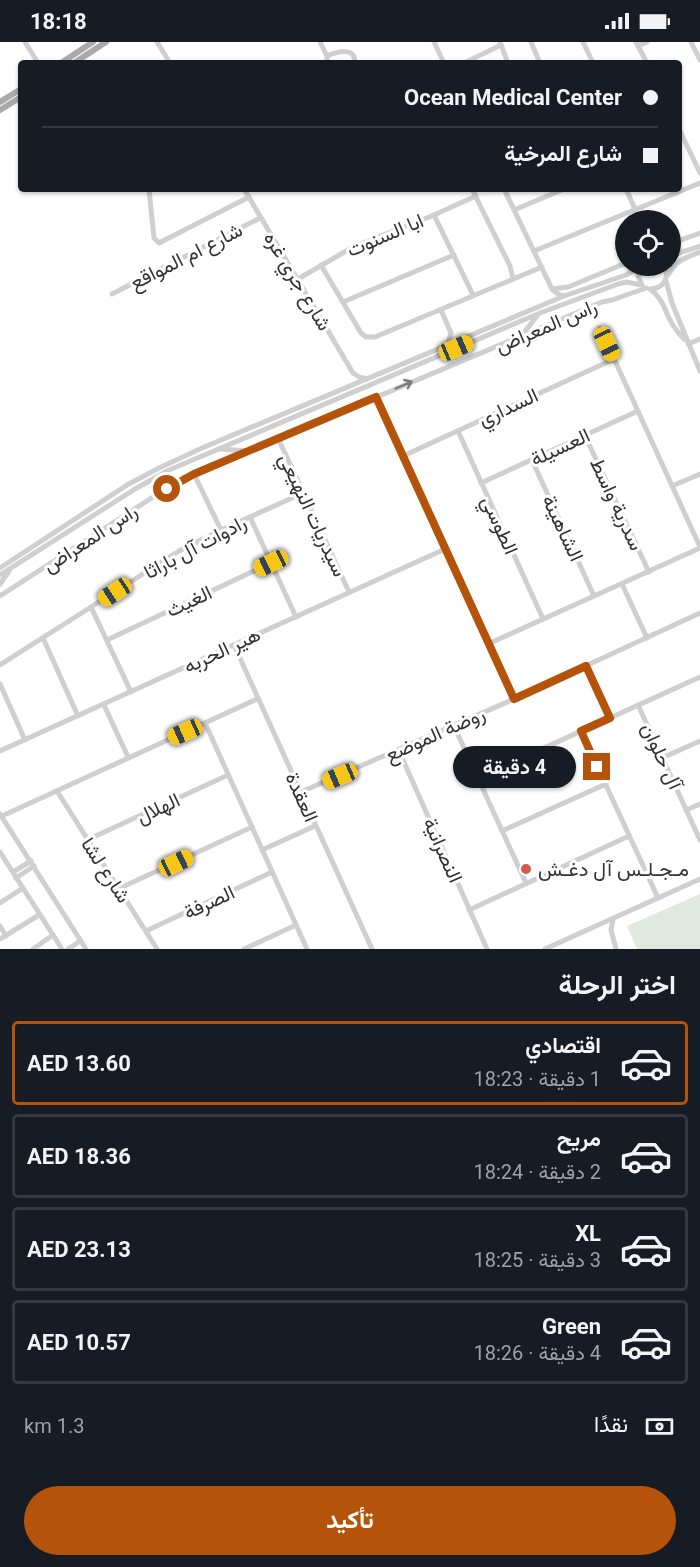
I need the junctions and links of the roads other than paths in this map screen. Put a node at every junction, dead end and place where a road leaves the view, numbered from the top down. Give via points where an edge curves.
1 (25, 42) edge
2 (93, 42) edge
3 (106, 42) edge
4 (158, 42) edge
5 (320, 42) edge
6 (434, 42) edge
7 (531, 42) edge
8 (583, 42) edge
9 (647, 42) edge
10 (691, 42) edge
11 (500, 44) edge
12 (637, 44) edge
13 (36, 60) edge
14 (66, 60) edge
15 (79, 60) edge
16 (168, 60) edge
17 (327, 60) edge
18 (355, 60) edge
19 (443, 60) edge
20 (470, 60) edge
21 (507, 60) edge
22 (539, 60) edge
23 (592, 60) edge
24 (645, 60) edge
25 (700, 60) edge
26 (18, 91) edge
27 (18, 99) edge
28 (0, 102) edge
29 (0, 110) edge
30 (682, 140) edge
31 (698, 163) edge
32 (700, 173) edge
33 (700, 183) edge
34 (682, 190) edge
35 (149, 192) edge
36 (246, 192) edge
37 (474, 192) edge
38 (505, 192) edge
39 (557, 192) edge
40 (627, 192) edge
41 (678, 192) edge
42 (476, 196) junction
43 (249, 197) junction
44 (635, 209) junction
45 (514, 210) junction
46 (434, 215) junction
47 (260, 218) junction
48 (700, 233) edge
49 (681, 240) edge
50 (700, 246) edge
51 (534, 251) junction
52 (681, 252) edge
53 (700, 252) edge
54 (454, 255) junction
55 (321, 265) junction
56 (542, 267) junction
57 (615, 268) edge
58 (623, 276) edge
59 (638, 276) edge
60 (666, 276) edge
61 (513, 278) junction
62 (298, 279) junction
63 (666, 279) junction
64 (646, 287) junction
65 (552, 289) junction
66 (112, 294) dead end
67 (473, 296) junction
68 (564, 296) junction
69 (343, 302) junction
70 (548, 303) junction
71 (441, 310) junction
72 (540, 313) junction
73 (600, 328) dead end
74 (451, 333) junction
75 (521, 336) junction
76 (464, 338) junction
77 (700, 339) edge
78 (688, 344) junction
79 (447, 345) junction
80 (614, 359) junction
81 (700, 371) edge
82 (353, 373) junction
83 (366, 379) junction
84 (349, 386) junction
85 (376, 397) junction
86 (638, 411) junction
87 (458, 431) junction
88 (585, 436) junction
89 (278, 438) junction
90 (216, 449) junction
91 (248, 451) junction
92 (403, 456) junction
93 (532, 460) junction
94 (194, 474) junction
95 (700, 474) edge
96 (481, 483) junction
97 (672, 486) junction
98 (303, 493) junction
99 (250, 517) junction
100 (220, 530) junction
101 (700, 548) edge
102 (445, 549) junction
103 (0, 561) edge
104 (271, 563) junction
105 (11, 565) junction
106 (0, 568) edge
107 (649, 572) junction
108 (0, 575) edge
109 (0, 584) edge
110 (622, 584) junction
111 (349, 592) junction
112 (0, 596) edge
113 (594, 596) junction
114 (91, 607) junction
115 (700, 614) edge
116 (296, 617) junction
117 (543, 619) junction
118 (43, 638) junction
119 (647, 638) junction
120 (107, 640) junction
121 (488, 644) junction
122 (234, 645) junction
123 (0, 665) edge
124 (586, 666) junction
125 (700, 677) edge
126 (0, 684) edge
127 (131, 692) junction
128 (257, 699) junction
129 (514, 699) junction
130 (104, 705) junction
131 (638, 705) junction
132 (78, 716) junction
133 (610, 718) junction
134 (204, 723) junction
135 (454, 726) junction
136 (581, 731) junction
137 (25, 740) junction
138 (700, 741) edge
139 (0, 751) edge
140 (399, 751) junction
141 (128, 757) junction
142 (662, 758) junction
143 (228, 775) junction
144 (478, 778) junction
145 (606, 784) junction
146 (57, 791) junction
147 (301, 792) junction
148 (700, 804) edge
149 (686, 810) junction
150 (1, 815) edge
151 (315, 826) junction
152 (252, 827) junction
153 (502, 831) junction
154 (629, 836) junction
155 (87, 840) junction
156 (700, 840) edge
157 (262, 850) junction
158 (0, 852) edge
159 (32, 864) junction
160 (272, 873) junction
161 (14, 875) junction
162 (700, 879) edge
163 (526, 883) junction
164 (23, 888) junction
165 (118, 889) junction
166 (658, 898) junction
167 (0, 903) edge
168 (469, 910) junction
169 (39, 915) junction
170 (613, 918) junction
171 (604, 922) junction
172 (296, 925) junction
173 (0, 926) edge
174 (146, 931) junction
175 (53, 935) junction
176 (6, 936) junction
177 (0, 939) edge
178 (80, 941) junction
179 (33, 949) edge
180 (62, 949) edge
181 (68, 949) edge
182 (86, 949) edge
183 (157, 949) edge
184 (244, 949) edge
185 (307, 949) edge
186 (372, 949) edge
187 (487, 949) edge
188 (545, 949) edge
189 (615, 949) edge

1 - 13 street
2 - 14 main road
3 - 15 main road
4 - 16 street
5 - 17 street
6 - 19 street
7 - 22 street
8 - 23 street
9 - 12 street
10 - 25 street
11 - 20 street
11 - 21 street
12 - 24 street
17 - 18 street via 336,53 347,52
26 - 28 main road
27 - 29 main road
30 - 31 street
31 - 32 street
33 - 34 street
35 - 43 street via 154,238 159,243
36 - 43 street, شارع جري غره
37 - 42 street
38 - 45 street
39 - 45 street
40 - 44 street
41 - 44 street
42 - 46 street, ابا السنوت
42 - 61 street
43 - 47 street, شارع جري غره
44 - 51 street
45 - 51 street
46 - 54 street
46 - 55 street, ابا السنوت via 353,247
47 - 62 street, شارع جري غره
47 - 66 street, شارع ام المواقع
48 - 49 street
50 - 52 street
51 - 56 street
53 - 63 street via 681,259
54 - 67 street
54 - 69 street
55 - 62 street, ابا السنوت
55 - 69 street
56 - 61 street
56 - 65 street
57 - 65 street, راس المعراض via 568,287
58 - 68 street, راس المعراض
59 - 64 street
60 - 63 street
61 - 67 street
62 - 82 street, شارع جري غره
63 - 64 street via 659,287
63 - 78 street
64 - 72 street, راس المعراض via 626,282
64 - 75 street, راس المعراض
64 - 78 street via 657,294
65 - 68 street
65 - 70 street
67 - 71 street
68 - 70 street, راس المعراض
69 - 71 street via 366,337 375,337
70 - 76 street, راس المعراض
71 - 74 street
72 - 75 street
72 - 90 street, راس المعراض
73 - 80 street
74 - 76 street
74 - 79 street
85 -> 75 street, راس المعراض
76 - 79 street, راس المعراض
77 - 78 street
78 - 81 street
79 - 83 street, راس المعراض
80 - 86 street
80 - 87 street, السداري
82 - 83 street
82 - 84 street
83 - 84 street, راس المعراض
84 - 105 street, راس المعراض via 159,468 127,485
85 - 89 street, راس المعراض
85 - 92 street
86 - 88 street, العسيلة
86 - 97 street
87 - 92 street, السداري
87 - 96 street, الطوسي
88 - 93 street, العسيلة
88 - 107 street, سدرية واسط
89 - 91 street, راس المعراض
89 - 98 street, سيدريات النهيعي
90 - 91 street
90 - 105 street, راس المعراض via 135,489
91 - 94 street, راس المعراض
92 - 102 street
93 - 96 street, العسيلة
93 - 113 street, الشاهينة
94 - 100 street
94 - 112 street, راس المعراض
95 - 97 street
96 - 117 street, الطوسي
97 - 101 street
98 - 99 street, رادوات آل باراثا
98 - 111 street, سيدريات النهيعي
99 - 100 street, رادوات آل باراثا
99 - 104 street
100 - 114 street, رادوات آل باراثا
101 - 107 street
102 - 111 street, هير الحربه
102 - 121 street
103 - 105 street
104 - 116 street
104 - 120 street, الغيث
105 - 106 street, راس المعراض
105 - 108 street, راس المعراض
105 - 109 street
107 - 110 street
110 - 113 street
110 - 119 street
111 - 116 street, هير الحربه
113 - 117 street
114 - 118 street, رادوات آل باراثا
114 - 120 street
115 - 119 street, روضة الموضع
116 - 122 street, هير الحربه
117 - 121 street
118 - 123 street, رادوات آل باراثا
118 - 132 street
119 - 124 street, روضة الموضع
120 - 127 street
121 - 129 street
122 - 127 street, هير الحربه
122 - 128 street, العقدة
124 - 129 street, روضة الموضع
124 - 133 street
125 - 131 street
126 - 137 street
127 - 130 street, هير الحربه
128 - 134 street
128 - 147 street, العقدة
129 - 135 street, روضة الموضع
130 - 132 street, هير الحربه
130 - 141 street
131 - 133 street
131 - 142 street, آل حلوان
132 - 137 street, هير الحربه
133 - 136 street
134 - 141 street
134 - 143 street
135 - 140 street, روضة الموضع
135 - 144 street
136 - 144 street
136 - 145 street
137 - 139 street, هير الحربه
138 - 142 street
140 - 147 street, روضة الموضع
140 - 168 street, النصرانية
141 - 146 street
142 - 149 street, آل حلوان
143 - 152 street
143 - 155 street, الهلال
144 - 153 street
145 - 153 street
145 - 154 street
146 - 150 street
146 - 155 street, شارع لشا
147 - 151 street, العقدة
148 - 149 street
149 - 156 street, آل حلوان
150 - 159 street
151 - 157 street
151 - 186 street, العقدة
152 - 157 street
152 - 165 street
153 - 163 street
154 - 163 street
154 - 166 street
155 - 165 street, شارع لشا
157 - 160 street
158 - 161 street
159 - 161 street
159 - 178 street
160 - 172 street
160 - 174 street, الصرفة
161 - 164 street
162 - 166 street
163 - 168 street
164 - 167 street
164 - 169 street
165 - 174 street, شارع لشا
166 - 170 street
168 - 187 street, النصرانية
169 - 175 street
169 - 176 street
170 - 171 street
170 - 189 street via 610,930
171 - 188 street
171 - 189 street
172 - 184 street
172 - 185 street
173 - 176 street
174 - 183 street, شارع لشا
175 - 179 street
175 - 180 street
176 - 177 street
178 - 181 street
178 - 182 street

